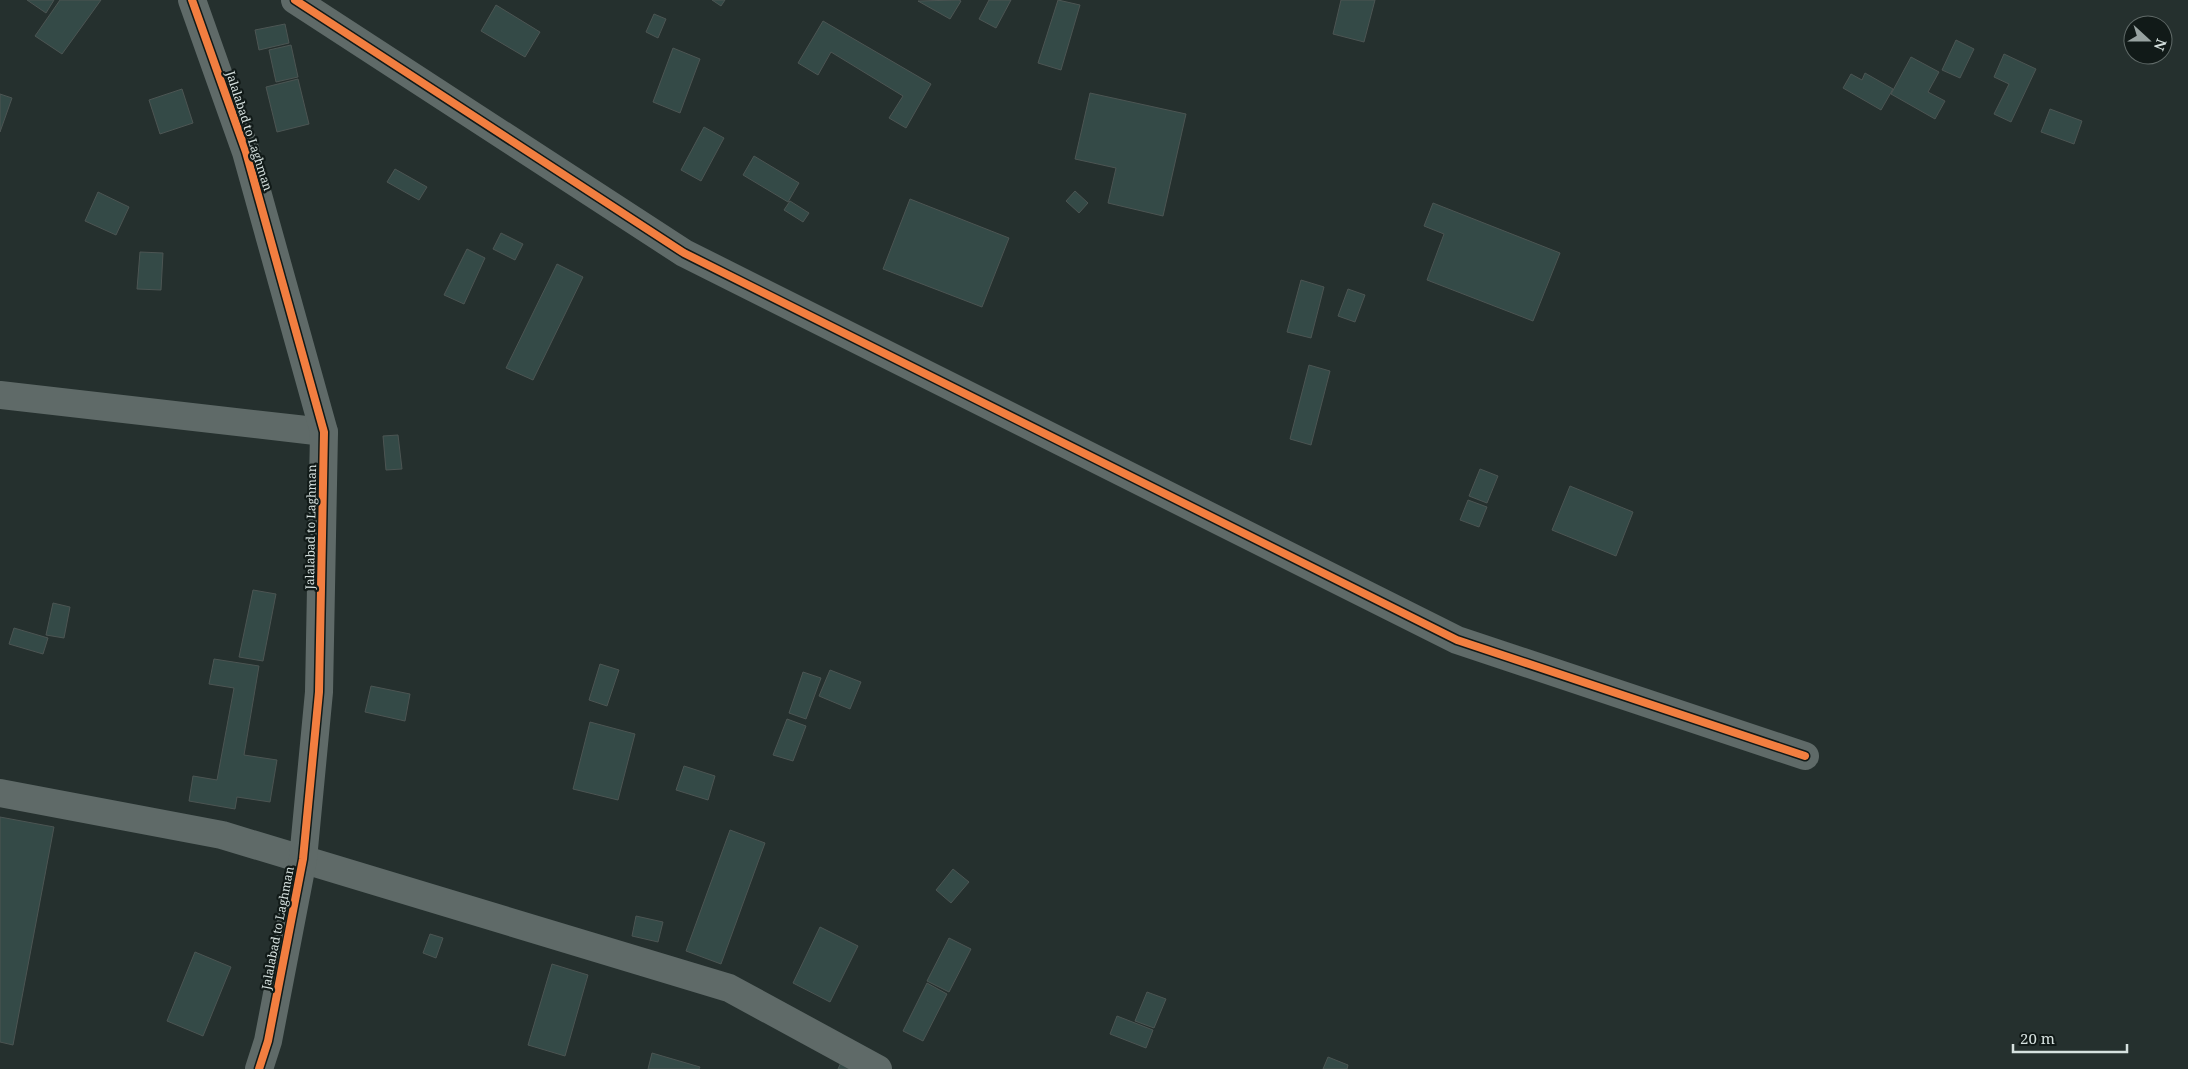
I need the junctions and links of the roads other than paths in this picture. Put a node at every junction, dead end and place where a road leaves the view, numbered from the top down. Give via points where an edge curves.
1 (192, 0) edge
2 (295, 0) edge
3 (0, 395) edge
4 (324, 432) junction
5 (1805, 756) dead end
6 (0, 793) edge
7 (303, 859) junction
8 (259, 1069) edge
9 (878, 1069) edge

1 - 4 street, Jalalabad to Laghman via 246,152
2 - 5 street via 684,253 1457,640
3 - 4 street
4 - 7 street, Jalalabad to Laghman via 319,692
6 - 7 street via 222,835
7 - 8 street, Jalalabad to Laghman via 268,1041
7 - 9 street via 728,988

